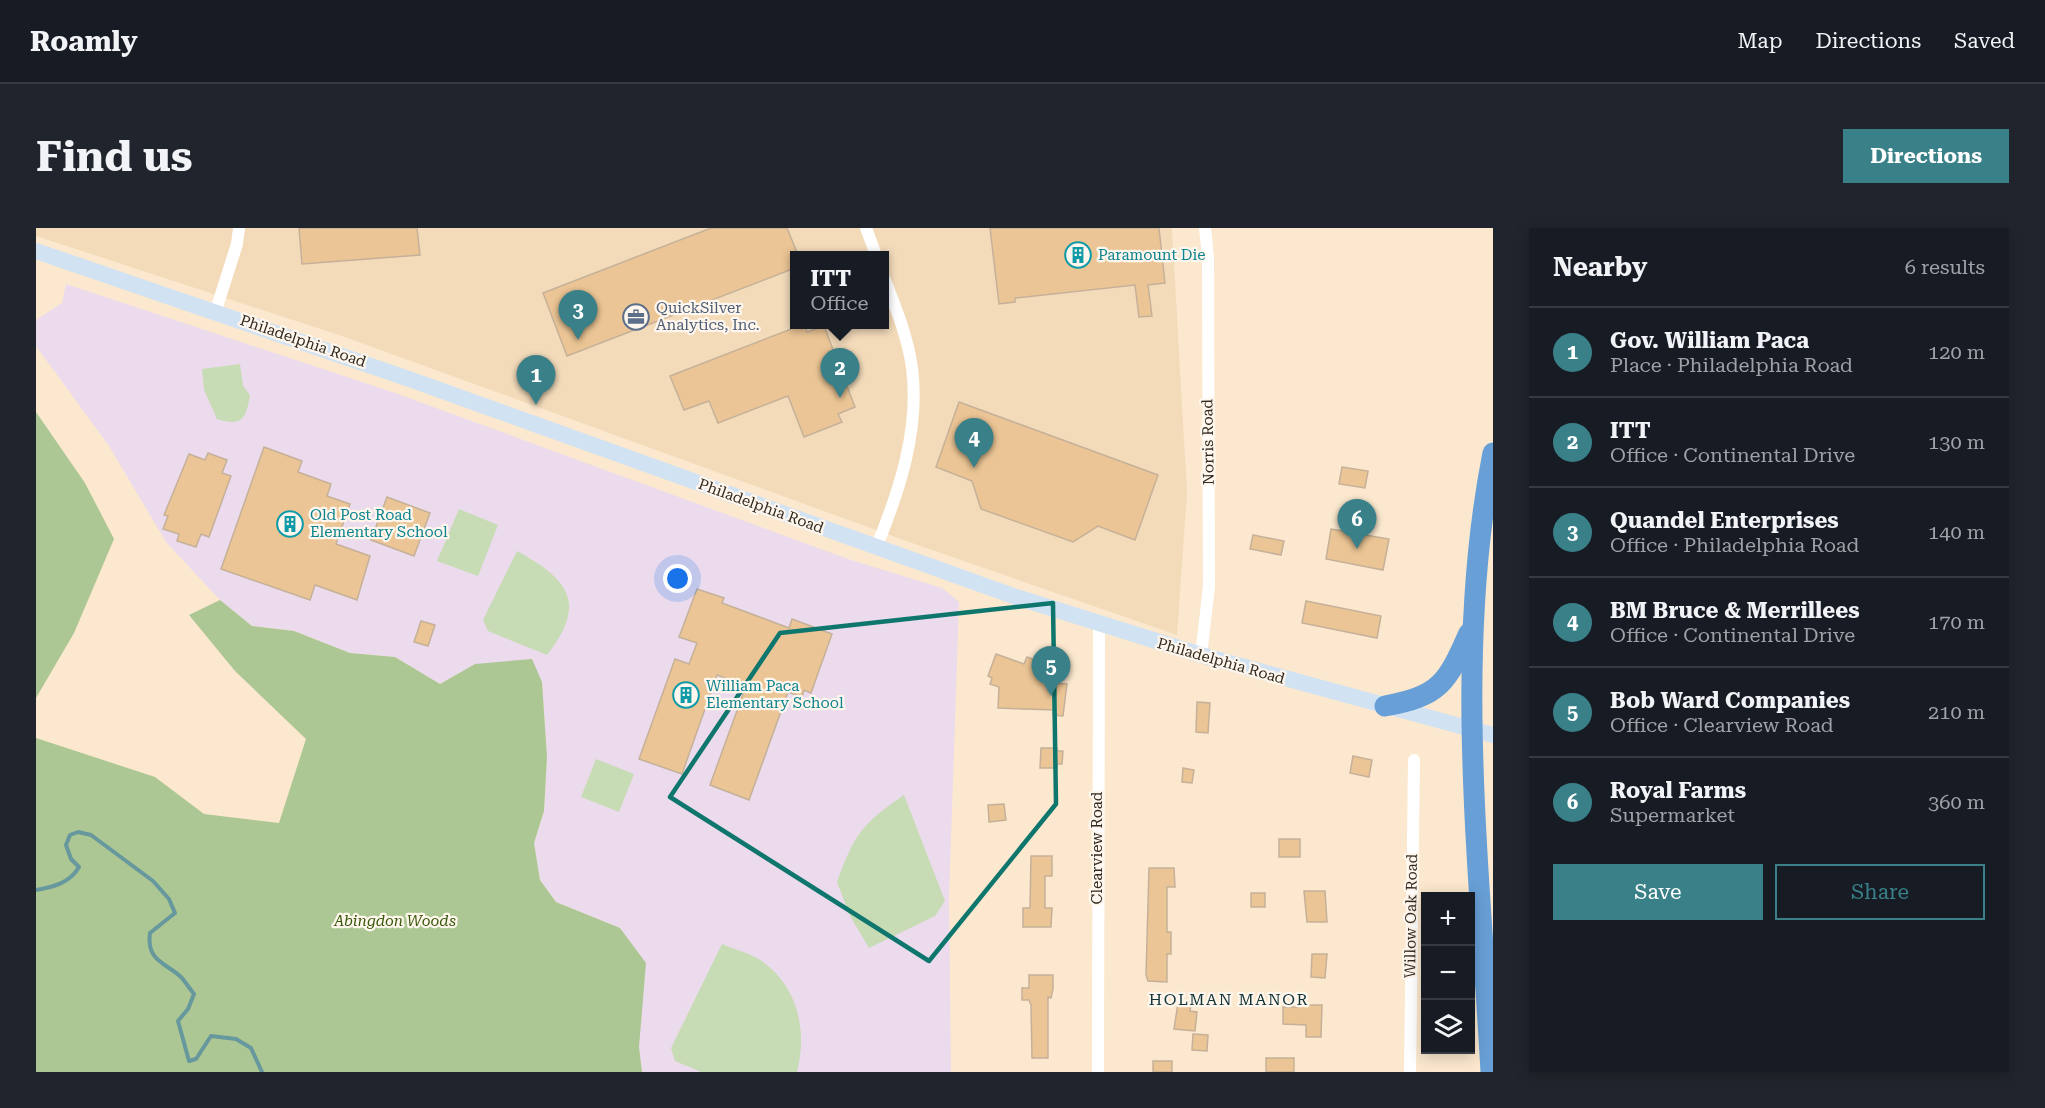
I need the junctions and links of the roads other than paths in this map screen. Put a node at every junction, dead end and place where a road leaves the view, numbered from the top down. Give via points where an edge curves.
1 (239, 228) edge
2 (866, 228) edge
3 (1205, 228) edge
4 (36, 251) edge
5 (875, 251) edge
6 (889, 291) edge
7 (216, 310) junction
8 (1493, 453) edge
9 (876, 548) junction
10 (1099, 625) junction
11 (1472, 627) junction
12 (1201, 656) junction
13 (1385, 706) junction
14 (1472, 730) junction
15 (1493, 735) edge
16 (1414, 760) dead end
17 (1098, 1072) edge
18 (1410, 1072) edge
19 (1491, 1072) edge

1 - 7 street
2 - 5 street
3 - 12 street, Norris Road via 1209,587
4 - 7 main road, Philadelphia Road
6 - 9 street via 901,323 913,384 906,461
7 - 9 main road, Philadelphia Road
8 - 11 highway
9 - 10 main road, Philadelphia Road
10 - 12 main road, Philadelphia Road
10 - 17 street, Clearview Road
11 - 13 highway via 1447,677 1435,690 1408,702
11 - 14 highway
12 - 13 main road, Philadelphia Road
13 - 14 main road, Philadelphia Road
14 - 15 main road, Philadelphia Road
14 - 19 highway
16 - 18 street, Willow Oak Road

